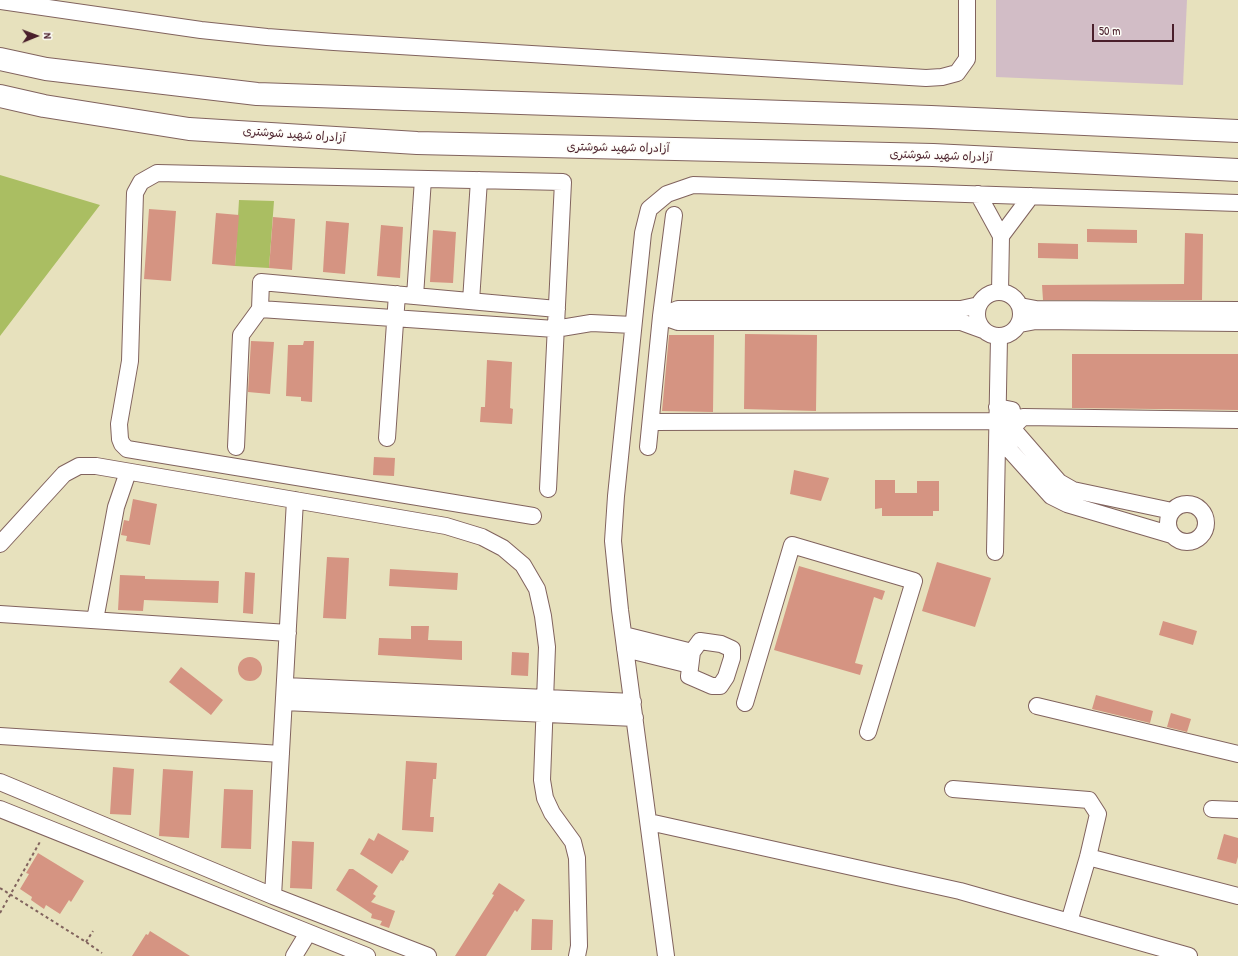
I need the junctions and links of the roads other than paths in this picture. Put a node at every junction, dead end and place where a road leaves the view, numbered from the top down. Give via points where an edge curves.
1 (967, 0) edge
2 (2, 1) edge
3 (25, 2) edge
4 (0, 59) edge
5 (0, 96) edge
6 (1238, 131) edge
7 (1238, 170) edge
8 (423, 179) junction
9 (479, 180) junction
10 (978, 194) junction
11 (1030, 196) junction
12 (1238, 203) edge
13 (674, 215) dead end
14 (1001, 236) junction
15 (1000, 292) junction
16 (397, 294) junction
17 (415, 296) junction
18 (471, 301) junction
19 (979, 305) junction
20 (1020, 306) junction
21 (260, 309) junction
22 (557, 309) junction
23 (1238, 310) edge
24 (661, 316) junction
25 (396, 318) junction
26 (1238, 323) edge
27 (1020, 324) junction
28 (633, 325) junction
29 (556, 329) junction
30 (983, 330) junction
31 (999, 337) junction
32 (997, 414) junction
33 (1238, 420) edge
34 (651, 422) junction
35 (1012, 428) junction
36 (386, 438) dead end
37 (236, 447) dead end
38 (1003, 447) junction
39 (648, 448) dead end
40 (128, 472) junction
41 (548, 489) dead end
42 (295, 500) junction
43 (1172, 510) junction
44 (533, 516) dead end
45 (1172, 535) junction
46 (0, 544) edge
47 (995, 552) dead end
48 (0, 614) edge
49 (95, 620) junction
50 (288, 633) junction
51 (625, 642) junction
52 (691, 659) junction
53 (729, 669) junction
54 (752, 676) junction
55 (284, 694) junction
56 (633, 702) junction
57 (745, 703) dead end
58 (545, 706) junction
59 (1037, 706) dead end
60 (635, 718) junction
61 (868, 732) dead end
62 (0, 736) edge
63 (281, 754) junction
64 (1238, 754) edge
65 (0, 782) edge
66 (953, 790) dead end
67 (0, 809) edge
68 (1212, 809) dead end
69 (1238, 810) edge
70 (649, 822) junction
71 (1088, 857) junction
72 (273, 896) junction
73 (1238, 896) edge
74 (1069, 922) junction
75 (308, 933) junction
76 (294, 956) edge
77 (367, 956) edge
78 (428, 956) edge
79 (577, 956) edge
80 (666, 956) edge
81 (1189, 956) edge

1 - 3 street via 967,58 957,73 926,78 267,37 201,30
2 - 3 street
4 - 6 highway via 46,69 257,94 931,117
5 - 7 highway, آزادراه شهید شوشتری via 44,106 189,129 417,143 933,155
8 - 9 street
8 - 17 street
8 - 44 street via 157,174 141,182 135,193 130,362 119,424 120,439 128,449
9 - 18 street
9 - 22 street via 562,182
10 - 11 street
10 - 14 street
10 - 28 street via 693,185 667,194 649,209 643,233
11 - 12 street
11 - 14 street
13 - 24 street
14 - 15 street
15 - 19 street via 991,293
15 - 20 street via 1009,294
16 - 17 street
16 - 21 street via 261,282
16 - 25 street
17 - 18 street
18 - 22 street
19 - 24 street via 961,308 678,309
19 - 30 street via 978,322
20 - 23 street via 1036,309
20 - 27 street
21 - 25 street
21 - 37 street via 241,335
22 - 29 street
24 - 30 street via 678,322 961,322
24 - 34 street
25 - 29 street
25 - 36 street
26 - 27 street via 1036,321
27 - 31 street via 1008,336
28 - 29 street via 591,323
28 - 51 street via 613,541
29 - 41 street
30 - 31 street
31 - 32 street
32 - 34 street
32 - 35 street via 1012,410
32 - 38 street
33 - 35 street via 1023,418
34 - 39 street
35 - 38 street
35 - 43 street via 1059,482 1073,490
38 - 45 street via 1051,496 1067,504
38 - 47 street
40 - 42 street
40 - 46 street via 96,466 79,466 64,474
40 - 49 street via 116,506
42 - 50 street
42 - 58 street via 446,526 482,537 503,548 523,565 537,589 547,647
43 - 45 street via 1167,523
43 - 45 street via 1183,504 1196,506 1205,516 1206,522 1203,533 1194,541 1182,541
48 - 49 street
49 - 50 street
50 - 55 street
51 - 52 street
51 - 56 street
52 - 53 street via 689,676 712,686 720,686
52 - 53 street via 700,641 721,644 732,649
53 - 54 street
54 - 57 street
54 - 61 street via 792,545 914,581
55 - 58 street
55 - 63 street
56 - 58 street
56 - 60 street
58 - 60 street
58 - 79 street via 542,780 545,798 552,813 573,842 577,858
59 - 64 street
60 - 70 street
62 - 63 street
63 - 72 street
65 - 72 street
66 - 71 street via 1089,800 1098,814
67 - 75 street
68 - 69 street
70 - 74 street via 960,891
70 - 80 street
71 - 73 street
71 - 74 street
72 - 78 street
74 - 81 street
75 - 76 street
75 - 77 street

